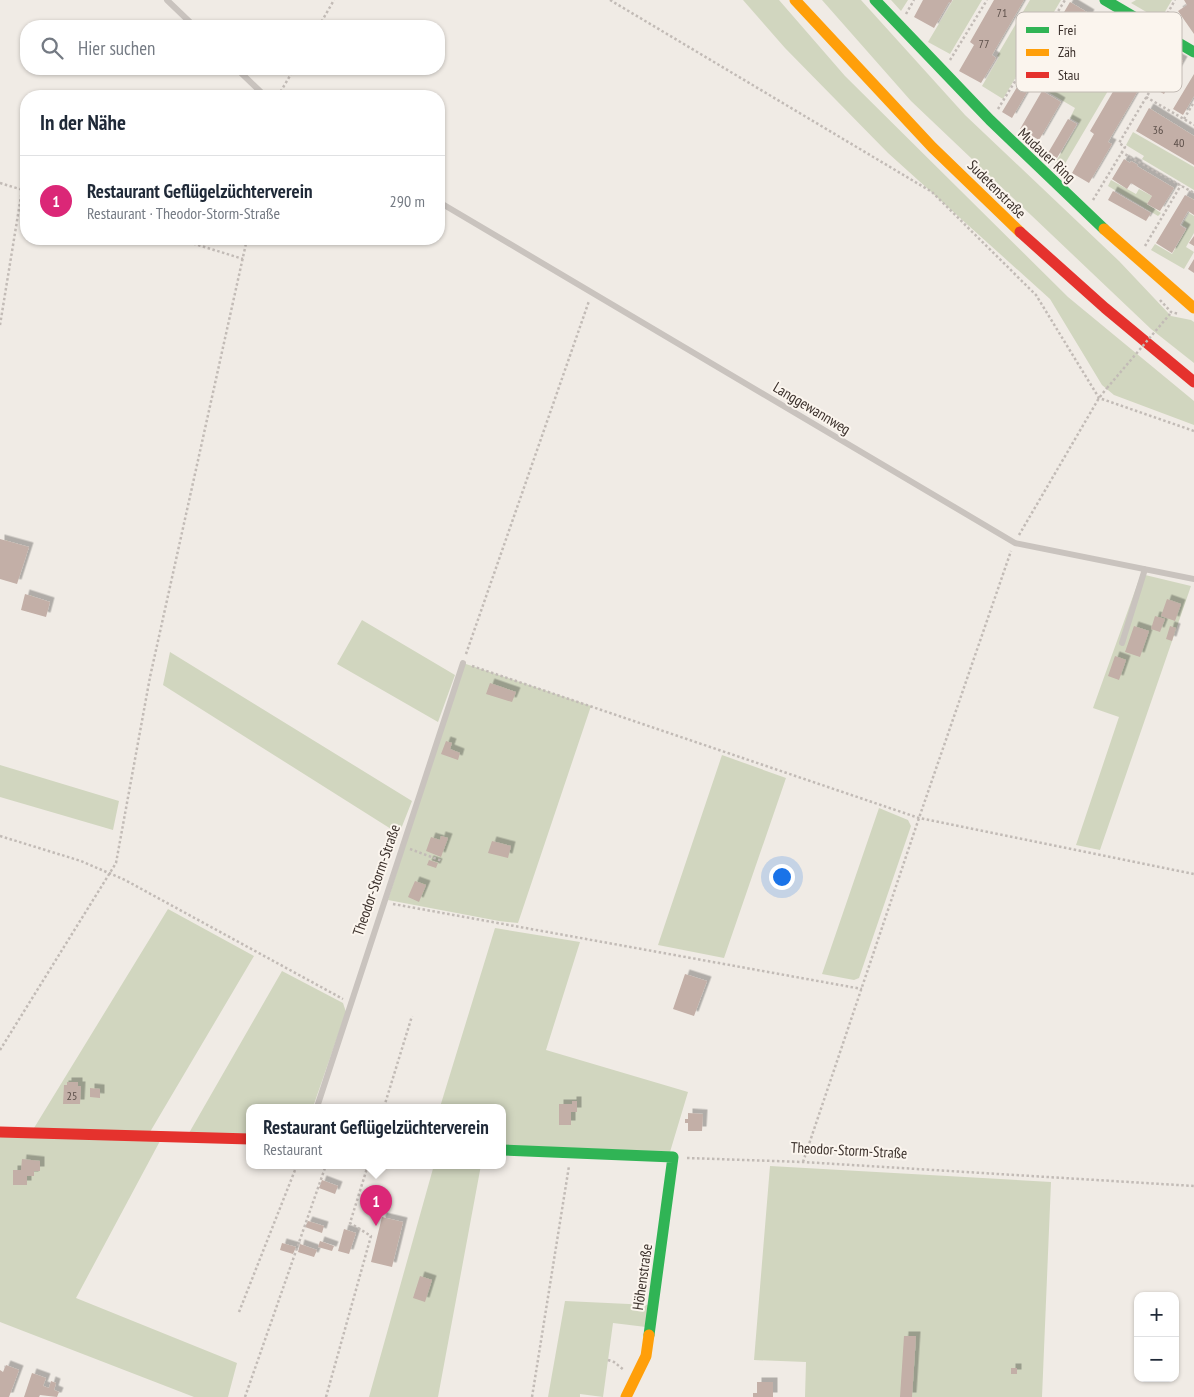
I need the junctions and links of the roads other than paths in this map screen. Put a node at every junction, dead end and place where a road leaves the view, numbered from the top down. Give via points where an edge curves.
1 (167, 0) edge
2 (795, 0) edge
3 (875, 0) edge
4 (1105, 0) edge
5 (1126, 12) edge
6 (188, 20) edge
7 (1182, 45) edge
8 (1194, 52) edge
9 (243, 75) edge
10 (259, 90) edge
11 (445, 206) edge
12 (1194, 308) edge
13 (1194, 382) edge
14 (1145, 569) junction
15 (1194, 579) edge
16 (1122, 643) dead end
17 (463, 663) road end
18 (318, 1104) edge
19 (0, 1132) edge
20 (246, 1139) edge
21 (506, 1150) edge
22 (626, 1397) edge

1 - 6 lane
2 - 13 street, Sudetenstraße via 902,116 1019,231
3 - 12 street, Mudauer Ring via 988,119
4 - 5 street
7 - 8 street
9 - 10 lane
11 - 14 lane, Langgewannweg via 1015,542
14 - 15 lane, Langgewannweg
14 - 16 lane
17 - 18 lane, Theodor-Storm-Straße
19 - 20 street
21 - 22 street, Höhenstraße via 673,1157 646,1356

